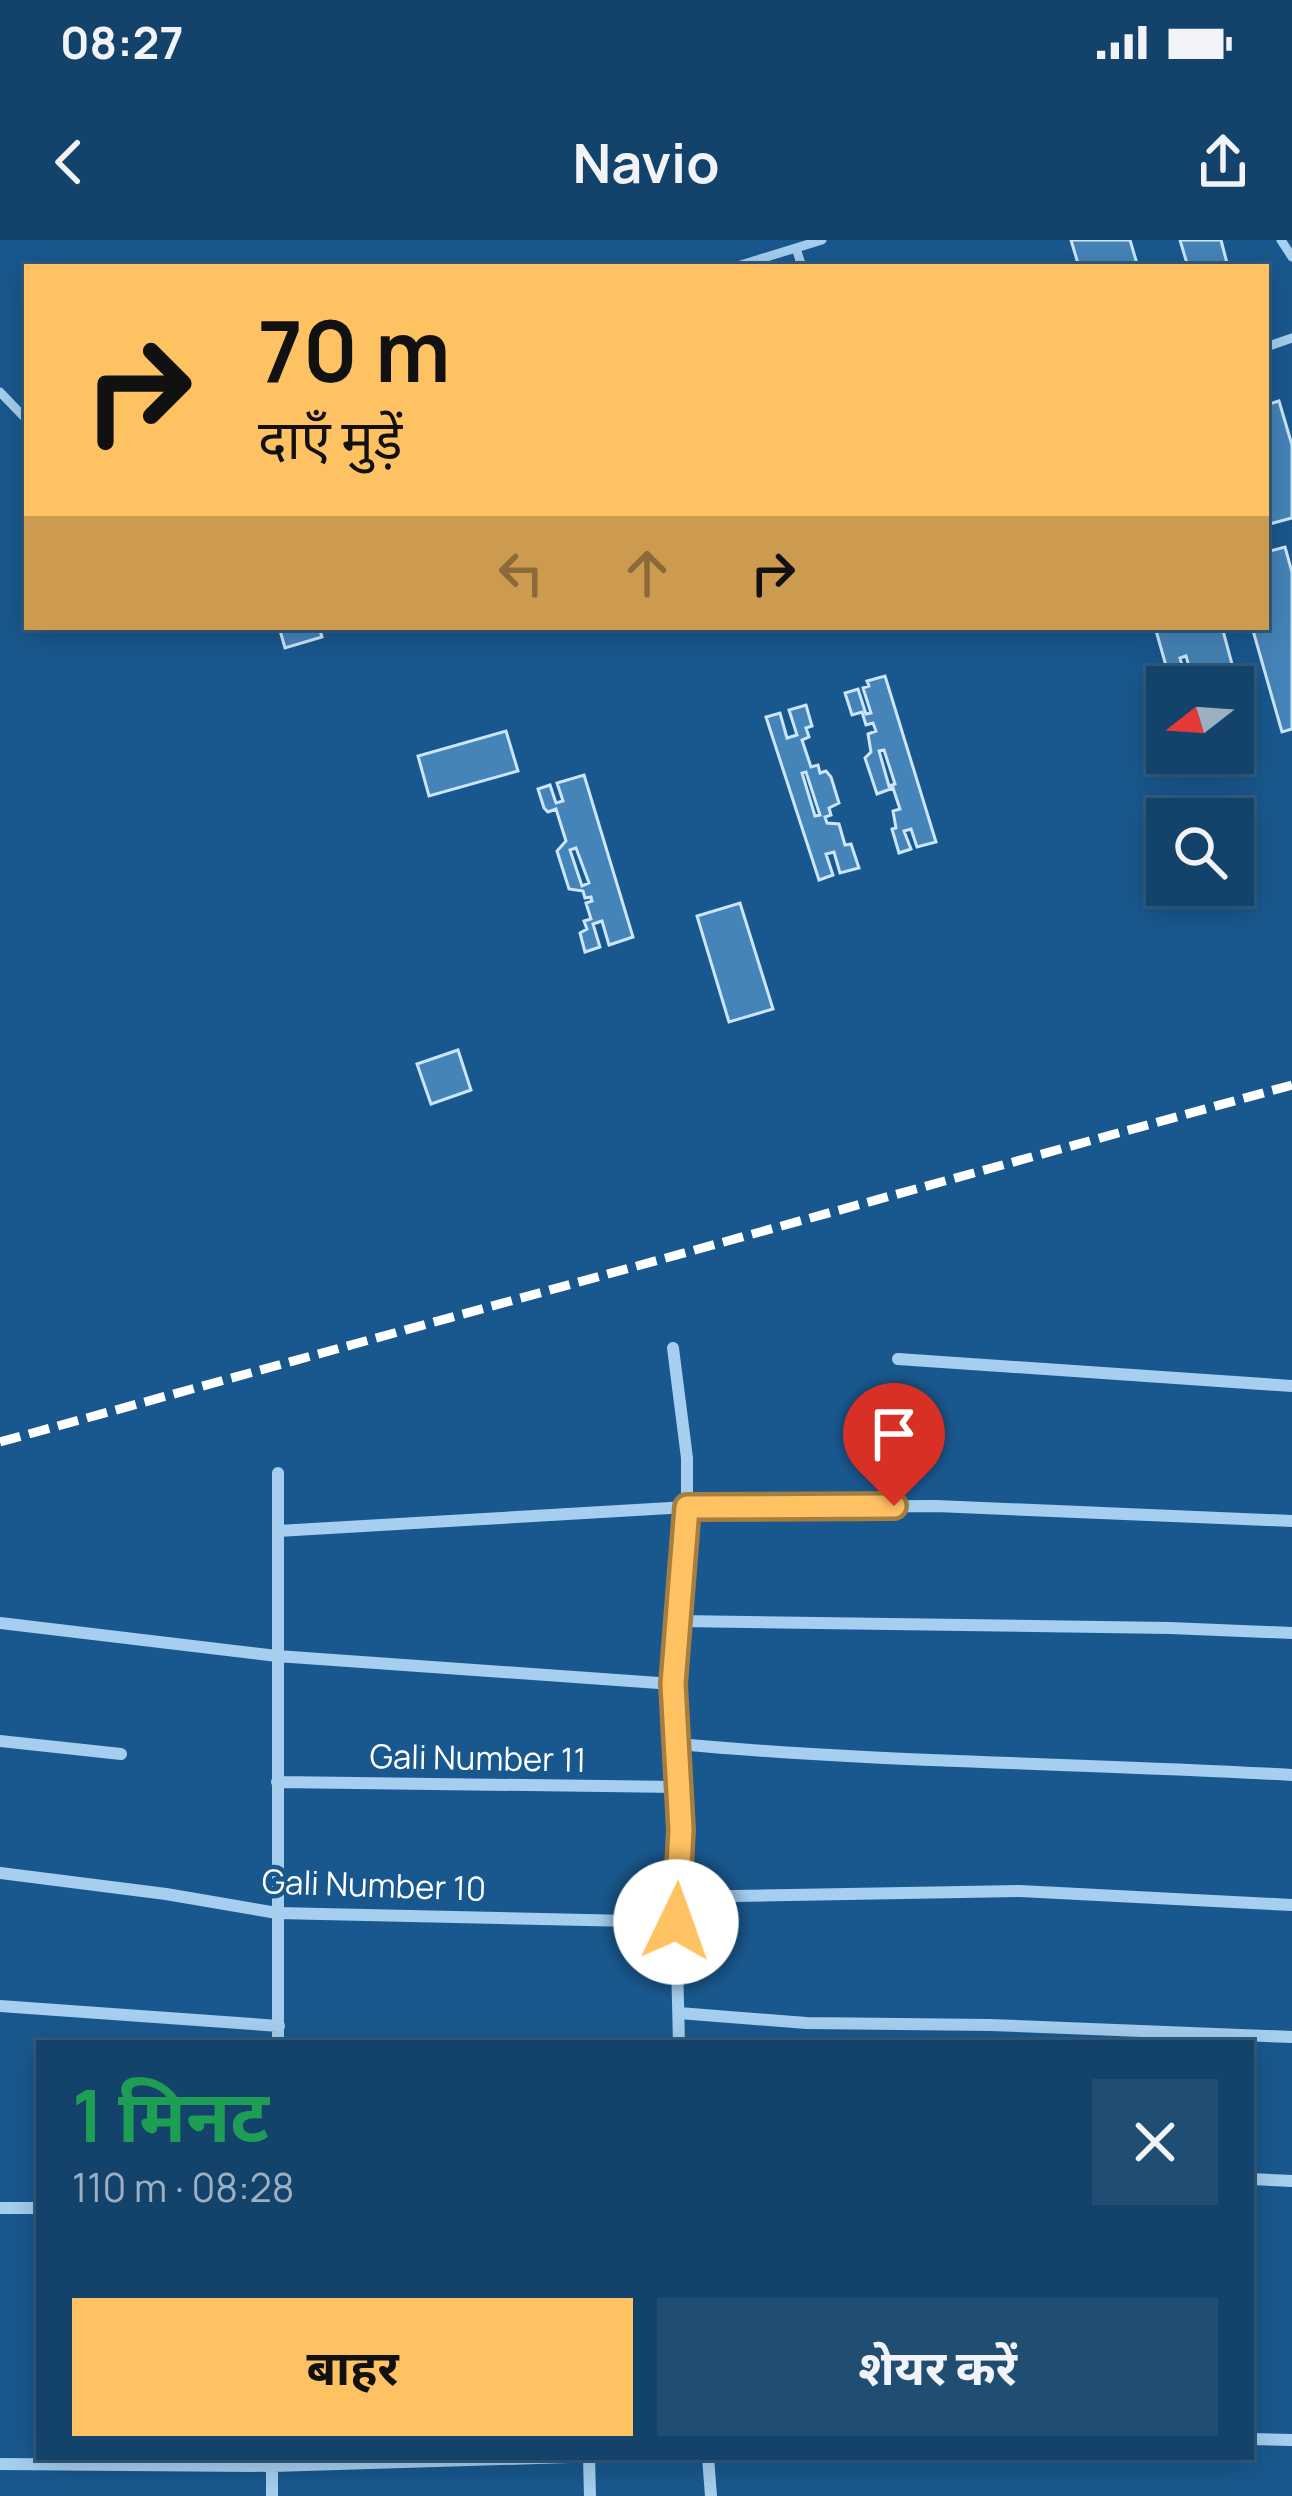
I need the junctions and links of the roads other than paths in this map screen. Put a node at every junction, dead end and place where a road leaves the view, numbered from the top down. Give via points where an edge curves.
1 (822, 240) edge
2 (1281, 240) edge
3 (796, 248) junction
4 (1292, 257) edge
5 (744, 264) edge
6 (801, 264) edge
7 (0, 392) edge
8 (24, 417) edge
9 (673, 1348) dead end
10 (898, 1359) dead end
11 (1292, 1386) edge
12 (278, 1473) dead end
13 (687, 1507) junction
14 (1292, 1521) edge
15 (278, 1531) junction
16 (679, 1621) junction
17 (0, 1623) edge
18 (1292, 1633) edge
19 (277, 1656) junction
20 (673, 1684) junction
21 (0, 1741) edge
22 (678, 1744) junction
23 (121, 1754) dead end
24 (1292, 1775) edge
25 (277, 1782) junction
26 (679, 1787) junction
27 (0, 1873) edge
28 (678, 1897) junction
29 (1292, 1905) edge
30 (277, 1913) junction
31 (676, 1922) junction
32 (0, 2006) edge
33 (679, 2013) junction
34 (279, 2026) junction
35 (1292, 2037) edge
36 (278, 2040) edge
37 (680, 2040) edge
38 (1254, 2179) edge
39 (1292, 2181) edge
40 (0, 2208) edge
41 (36, 2208) edge
42 (1254, 2438) edge
43 (1292, 2440) edge
44 (391, 2460) edge
45 (589, 2460) edge
46 (708, 2460) edge
47 (272, 2462) edge
48 (0, 2464) edge
49 (272, 2496) edge
50 (590, 2496) edge
51 (710, 2496) edge

1 - 3 lane
2 - 4 lane
3 - 5 lane
3 - 6 lane
7 - 8 lane
9 - 13 street
10 - 11 street
12 - 15 street
13 - 14 street via 936,1506
13 - 15 street
13 - 16 street
15 - 19 street
16 - 18 street
16 - 20 street
17 - 19 street
19 - 20 street
19 - 25 street
20 - 22 street
21 - 23 street
22 - 24 street
22 - 26 street
25 - 26 street, Gali Number 11
25 - 30 street
26 - 28 street
27 - 30 street, Gali Number 10
28 - 29 street via 1019,1891
28 - 31 street
30 - 31 street, Gali Number 10
30 - 34 street
31 - 33 street
32 - 34 street
33 - 35 street
33 - 37 street
34 - 36 street
38 - 39 street
40 - 41 street
42 - 43 street
44 - 47 street
45 - 50 street
46 - 51 street
47 - 48 street
47 - 49 street

